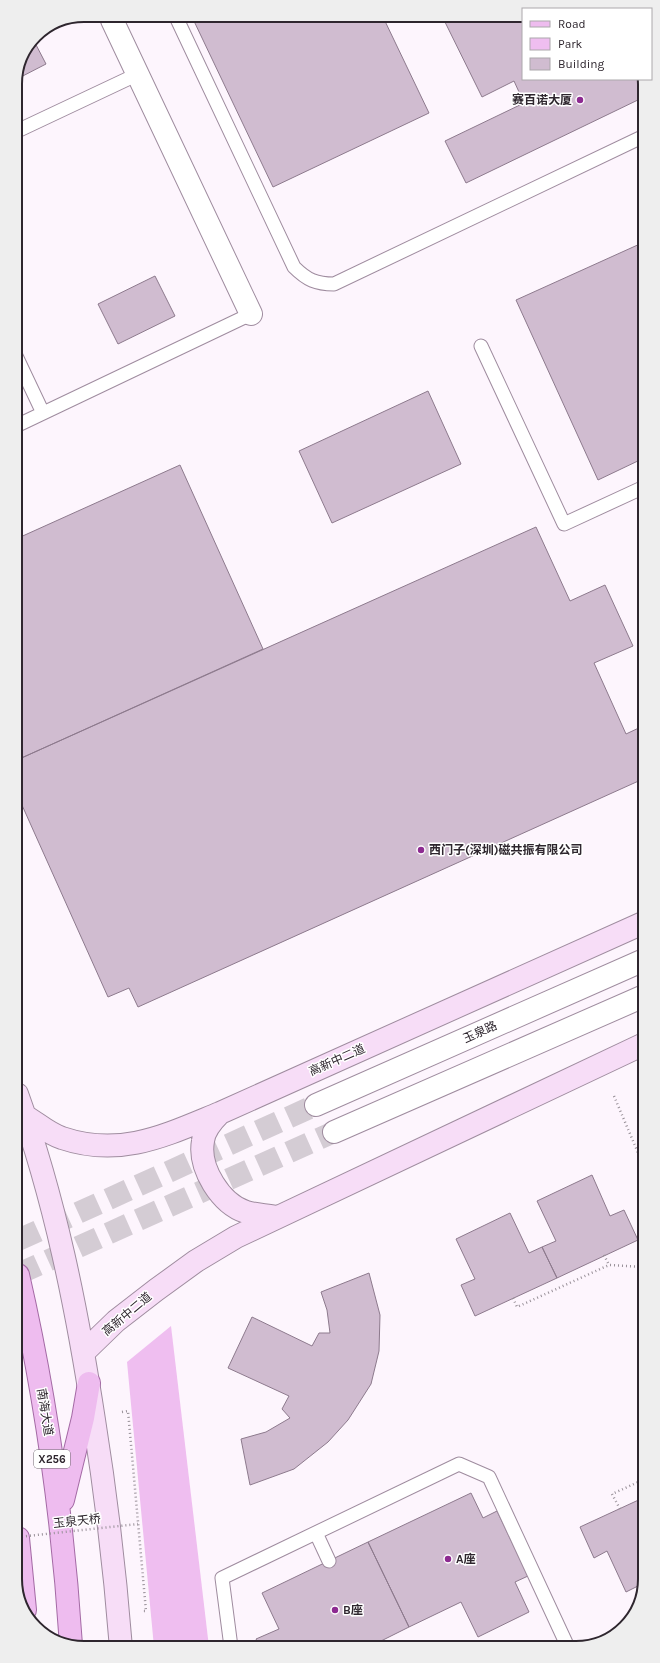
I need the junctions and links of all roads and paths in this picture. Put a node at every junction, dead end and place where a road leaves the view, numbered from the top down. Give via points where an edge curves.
1 (113, 22) edge
2 (178, 22) edge
3 (138, 74) junction
4 (22, 129) edge
5 (638, 139) edge
6 (251, 314) joint
7 (481, 346) dead end
8 (22, 369) edge
9 (43, 413) junction
10 (22, 423) edge
11 (638, 490) edge
12 (638, 926) edge
13 (638, 963) edge
14 (638, 999) edge
15 (638, 1047) edge
16 (614, 1096) dead end
17 (316, 1105) tunnel mouth
18 (22, 1108) edge
19 (220, 1112) junction
20 (25, 1116) junction
21 (334, 1132) tunnel mouth
22 (638, 1152) edge
23 (276, 1217) junction
24 (604, 1255) dead end
25 (608, 1265) junction
26 (638, 1267) edge
27 (22, 1292) edge
28 (513, 1298) dead end
29 (84, 1352) junction
30 (88, 1383) junction
31 (122, 1412) dead end
32 (638, 1481) edge
33 (620, 1509) dead end
34 (60, 1511) junction
35 (138, 1524) junction
36 (316, 1532) junction
37 (22, 1538) edge
38 (330, 1561) dead end
39 (22, 1580) edge
40 (23, 1592) edge
41 (146, 1611) dead end
42 (71, 1640) edge
43 (120, 1641) edge
44 (230, 1641) edge
45 (565, 1641) edge

1 - 3 street
2 - 5 lane via 294,267 304,276 320,284 334,284
3 - 4 lane
3 - 6 street
6 - 9 lane
7 - 11 lane via 564,524
8 - 9 lane
9 - 10 lane
12 - 19 main road, 高新中二道
13 - 17 street, 玉泉路
14 - 21 street
15 - 23 main road, 高新中二道
16 - 22 path
18 - 20 main road
19 - 20 main road, 高新中二道 via 162,1137 124,1145 93,1146 60,1138
19 - 23 main road via 203,1140 202,1159 211,1179 225,1199 245,1211
20 - 29 main road via 67,1267
23 - 29 main road, 高新中二道 via 196,1261 116,1321
24 - 25 path
25 - 26 path
25 - 28 path via 518,1307
27 - 34 main road, 南海大道 / X256 via 44,1404
29 - 30 main road
30 - 34 main road via 83,1418
30 - 43 main road via 102,1467
31 - 35 path via 128,1411
32 - 33 path via 612,1494
34 - 42 main road, 南海大道 / X256
35 - 37 path, 玉泉天桥, bridge
35 - 41 path
36 - 38 lane
36 - 44 lane via 222,1578
36 - 45 lane via 459,1464 489,1477 515,1541
39 - 40 main road

